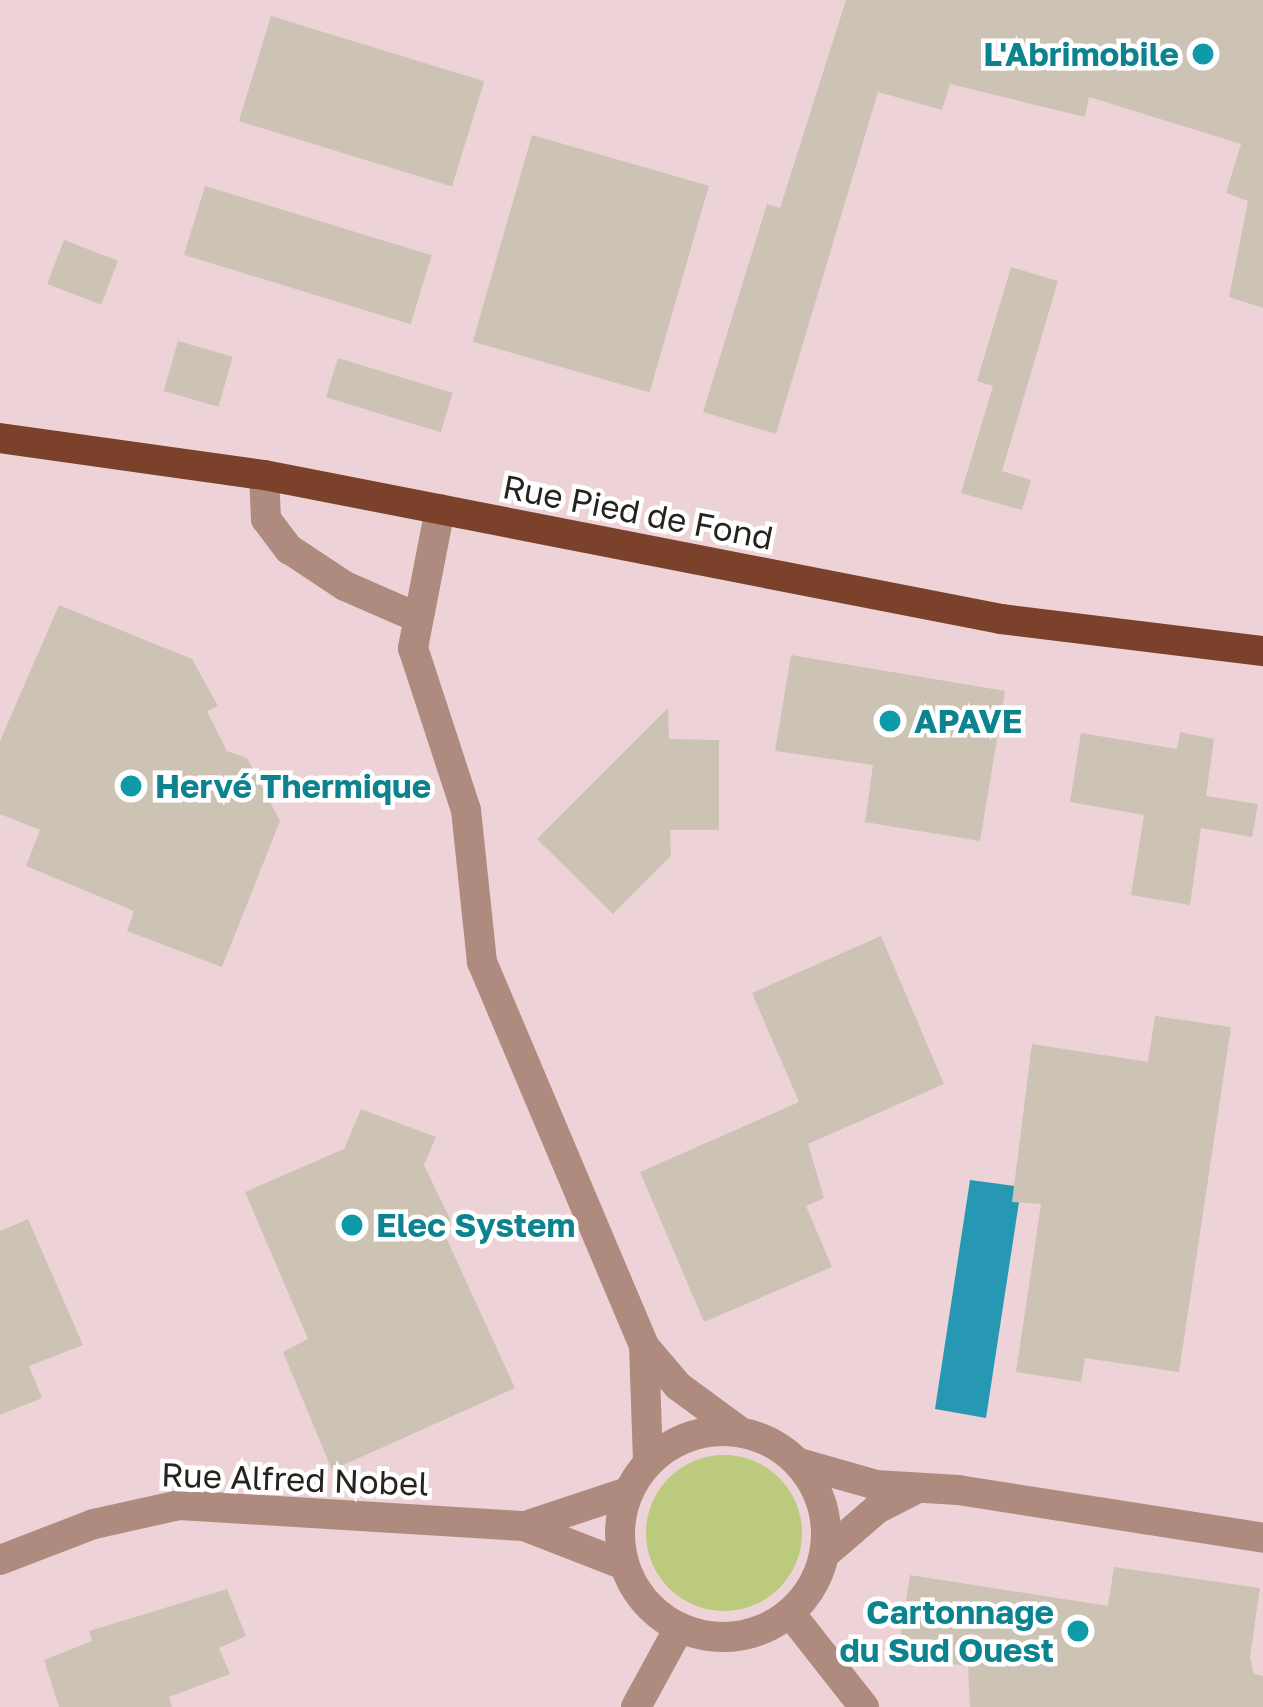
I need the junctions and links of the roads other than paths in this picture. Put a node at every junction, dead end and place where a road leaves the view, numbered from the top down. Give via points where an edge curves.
1 (0, 438) edge
2 (264, 475) junction
3 (440, 509) junction
4 (413, 616) junction
5 (1263, 651) edge
6 (644, 1346) junction
7 (742, 1433) junction
8 (648, 1463) junction
9 (799, 1463) junction
10 (914, 1490) junction
11 (628, 1492) junction
12 (524, 1526) junction
13 (1263, 1538) edge
14 (826, 1553) junction
15 (0, 1560) edge
16 (624, 1565) junction
17 (790, 1613) junction
18 (679, 1628) junction
19 (636, 1707) edge
20 (864, 1707) edge

1 - 2 main road, Rue Pied de Fond
2 - 3 main road, Rue Pied de Fond
2 - 4 lane via 266,519 290,549 345,586
3 - 4 lane
3 - 5 main road, Rue Pied de Fond via 1000,619
4 - 6 lane via 413,648 466,810 482,962
6 - 7 lane via 678,1387
6 - 8 lane
7 - 8 lane via 693,1436
7 - 9 lane
8 - 11 lane
9 - 10 lane
9 - 14 lane via 823,1505
10 - 13 lane
10 - 14 lane via 877,1509
11 - 12 lane, Rue Alfred Nobel
11 - 16 lane
12 - 15 lane, Rue Alfred Nobel via 179,1505 94,1524
12 - 16 lane, Rue Alfred Nobel
14 - 17 lane
16 - 18 lane via 637,1591
17 - 18 lane via 737,1637
17 - 20 lane
18 - 19 lane

